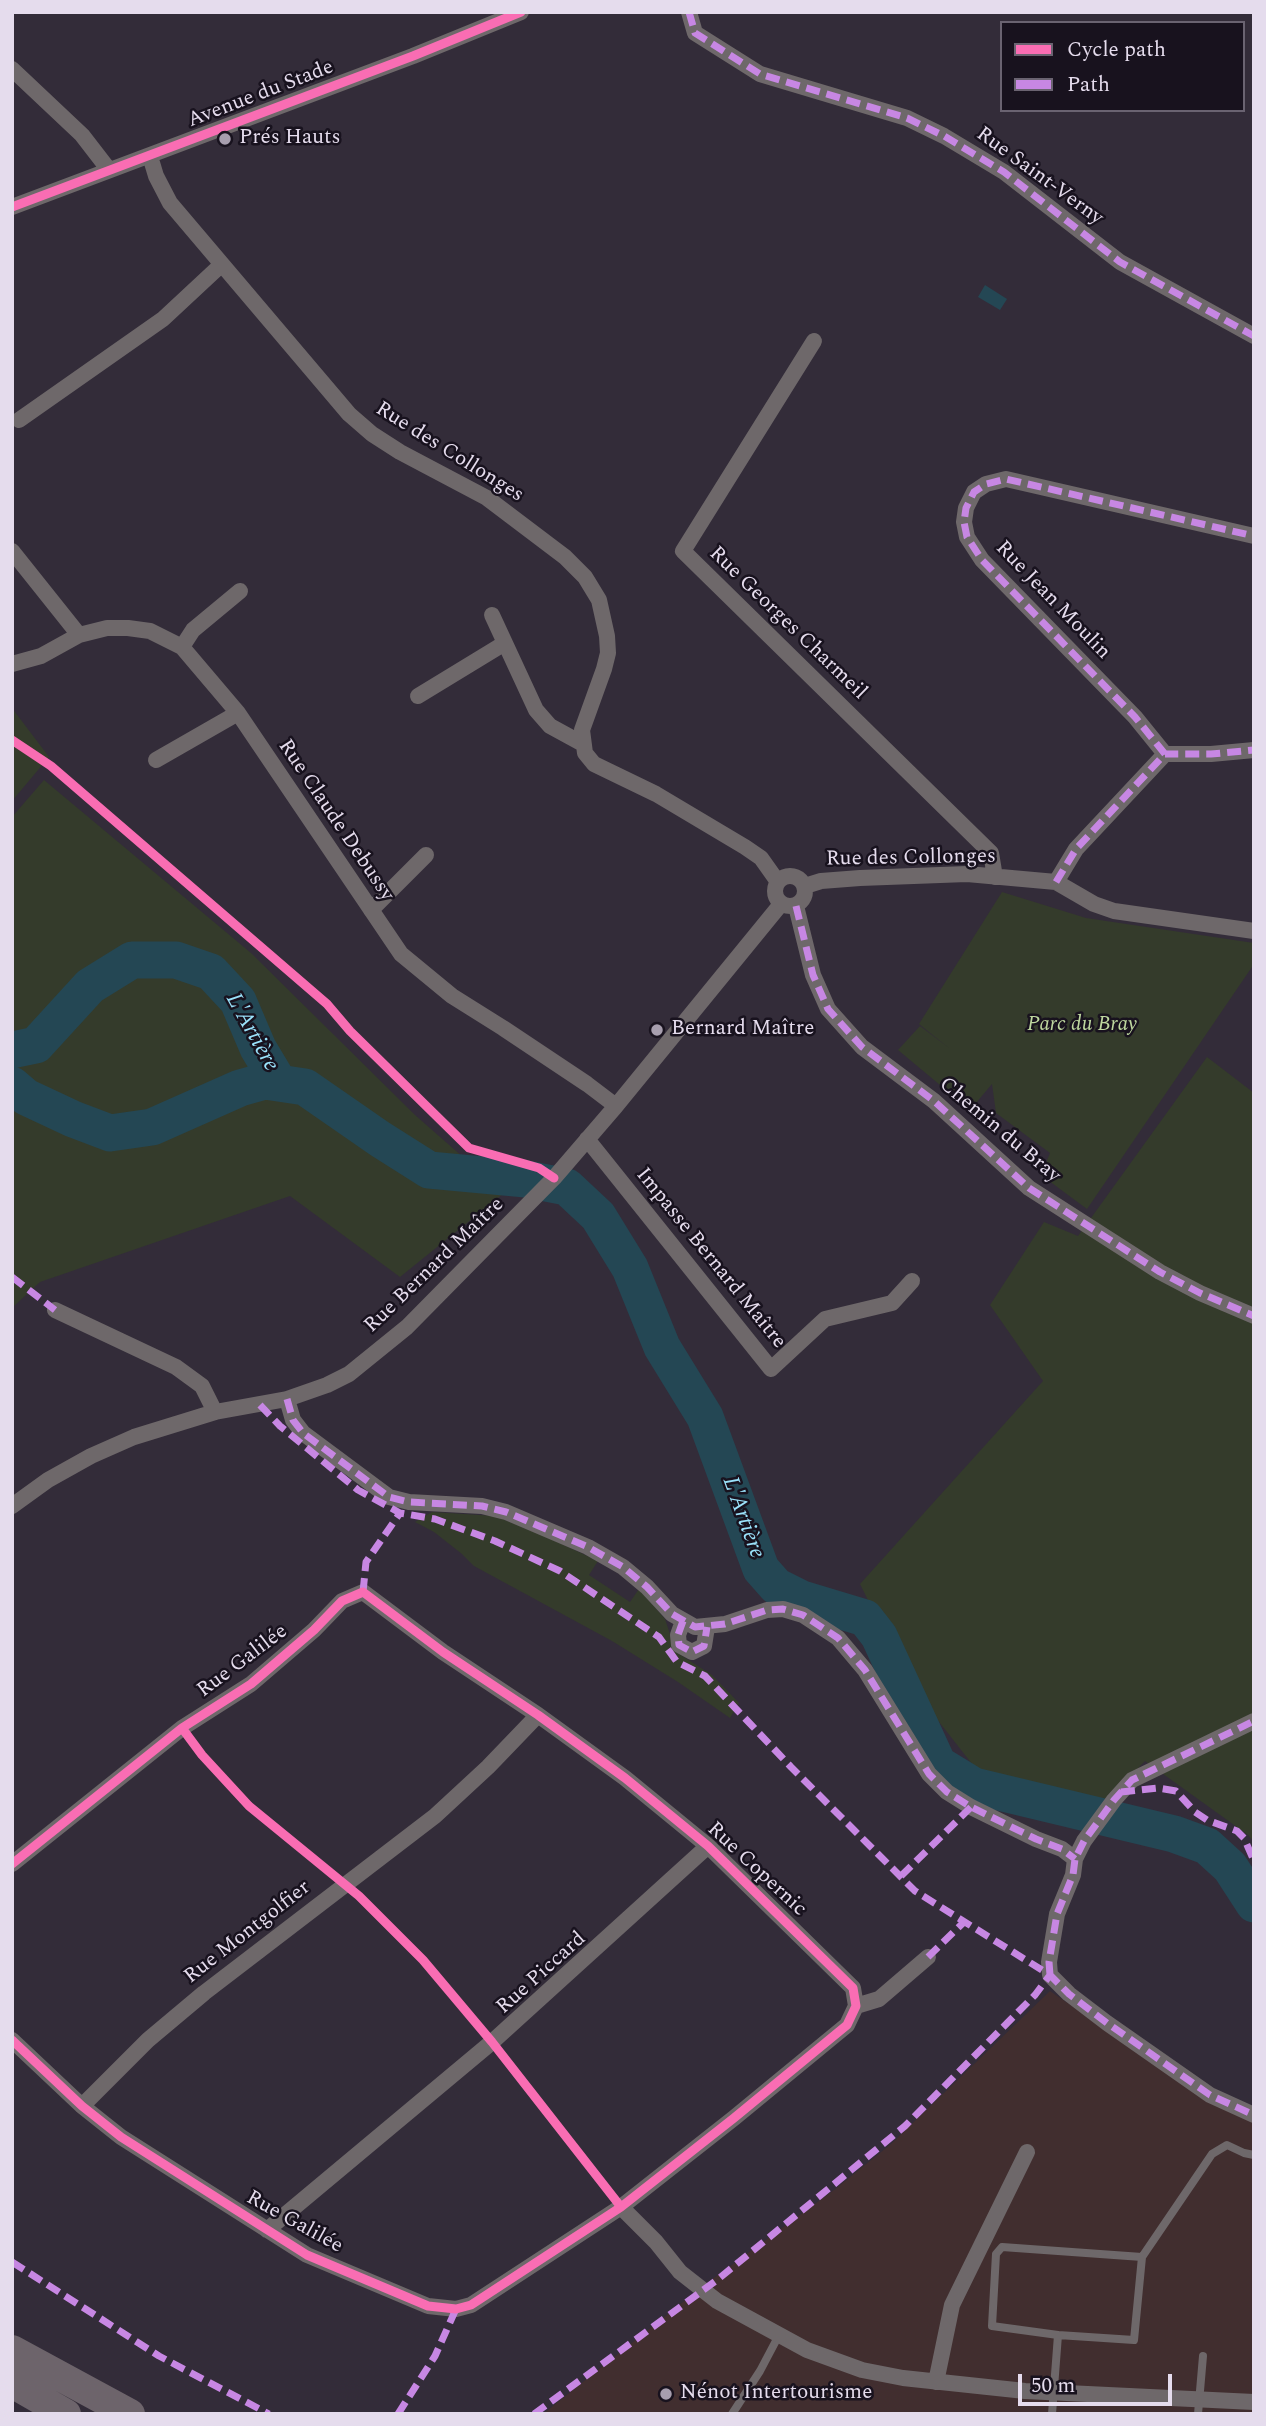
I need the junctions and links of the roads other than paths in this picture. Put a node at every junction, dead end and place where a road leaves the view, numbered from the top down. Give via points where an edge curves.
1 (521, 12) edge
2 (689, 12) edge
3 (12, 69) edge
4 (150, 156) junction
5 (110, 170) junction
6 (12, 207) edge
7 (221, 265) junction
8 (1254, 336) edge
9 (814, 341) dead end
10 (19, 420) dead end
11 (1254, 536) edge
12 (12, 551) edge
13 (240, 591) dead end
14 (492, 615) dead end
15 (79, 635) junction
16 (506, 643) junction
17 (182, 647) junction
18 (12, 664) edge
19 (418, 696) dead end
20 (237, 713) junction
21 (583, 744) junction
22 (1254, 750) edge
23 (1165, 754) junction
24 (156, 760) dead end
25 (426, 855) dead end
26 (995, 877) junction
27 (1056, 882) junction
28 (778, 883) junction
29 (805, 886) junction
30 (788, 904) junction
31 (371, 910) junction
32 (1254, 931) edge
33 (616, 1106) junction
34 (587, 1139) junction
35 (912, 1281) dead end
36 (55, 1310) dead end
37 (1254, 1316) edge
38 (287, 1399) junction
39 (215, 1412) junction
40 (12, 1506) edge
41 (363, 1592) joint
42 (683, 1621) junction
43 (708, 1627) junction
44 (538, 1715) junction
45 (1254, 1721) edge
46 (708, 1846) junction
47 (1075, 1859) junction
48 (12, 1864) edge
49 (928, 1957) dead end
50 (856, 2006) junction
51 (12, 2040) edge
52 (82, 2106) junction
53 (1254, 2115) edge
54 (1027, 2152) dead end
55 (1254, 2155) edge
56 (621, 2207) junction
57 (267, 2230) junction
58 (1142, 2257) junction
59 (779, 2335) junction
60 (1058, 2335) junction
61 (12, 2350) edge
62 (1203, 2356) dead end
63 (936, 2382) junction
64 (12, 2384) edge
65 (1053, 2393) junction
66 (1254, 2402) edge
67 (1198, 2407) edge
68 (66, 2414) edge
69 (130, 2414) edge
70 (732, 2414) edge
71 (1052, 2414) edge

1 - 4 street, Avenue du Stade
2 - 8 street, Rue Saint-Verny via 695,33 760,74 907,118 944,136 1004,172 1120,262
3 - 5 street via 82,135
4 - 5 street, Avenue du Stade
4 - 7 street, Rue des Collonges via 170,203
5 - 6 street, Avenue du Stade
7 - 10 street via 163,319
7 - 21 street, Rue des Collonges via 340,405 372,434 487,498 565,556 585,577 598,600 608,653 582,730
9 - 26 street, Rue Georges Charmeil via 682,551 991,853
11 - 23 street, Rue Jean Moulin via 1006,480 974,492 966,508 967,537 982,560 1135,717
12 - 15 street
13 - 17 street via 193,630
14 - 16 street
15 - 17 street, Rue Claude Debussy via 128,628 150,631
15 - 18 street, Rue Claude Debussy via 41,656
16 - 19 street
16 - 21 street via 536,710 550,726
17 - 20 street, Rue Claude Debussy
20 - 24 street
20 - 31 street, Rue Claude Debussy
21 - 28 street via 594,764 656,794 761,858
22 - 23 street
23 - 27 street via 1076,849
25 - 31 street
26 - 27 street, Rue des Collonges
26 - 29 street, Rue des Collonges via 860,878
27 - 32 street via 1114,911
28 - 29 street via 795,876
28 - 30 street via 776,896
29 - 30 street via 805,896
30 - 33 street, Rue Bernard Maître
30 - 37 street, Chemin du Bray via 828,1009 862,1047 934,1101 1029,1188 1160,1272
31 - 33 street, Rue Claude Debussy via 401,954 434,983
33 - 34 street, Rue Bernard Maître
34 - 35 street, Impasse Bernard Maître via 771,1369 825,1320 892,1303
34 - 38 street, Rue Bernard Maître via 407,1327 349,1374
36 - 39 street via 176,1367 202,1386
38 - 39 street, Rue Bernard Maître
38 - 42 street via 293,1420 303,1433 390,1497 506,1512 624,1567
39 - 40 street, Rue Bernard Maître via 134,1437 91,1456
41 - 44 street, Rue Copernic via 443,1653
41 - 48 street, Rue Galilée via 342,1601 251,1684 182,1728
42 - 43 street
42 - 43 street via 679,1645 692,1652 704,1646
43 - 47 street via 767,1610 803,1615 838,1638 864,1670 929,1774 947,1792
44 - 46 street, Rue Copernic
44 - 52 street, Rue Montgolfier via 435,1815 204,1993 148,2040
45 - 47 street via 1132,1780
46 - 50 street, Rue Copernic via 853,1988
46 - 57 street, Rue Piccard via 492,2042
47 - 53 street via 1057,1914 1050,1976 1176,2072 1210,2095
49 - 50 street via 879,1999
50 - 56 street via 847,2025
51 - 52 street, Rue Galilée
52 - 57 street, Rue Galilée via 121,2137
54 - 63 street via 952,2305
55 - 58 lane via 1227,2145 1212,2154
56 - 57 street, Rue Galilée via 471,2305 456,2309 416,2301 307,2255
56 - 59 street via 702,2291
58 - 60 lane via 1134,2340
58 - 60 lane via 1002,2247 996,2253 992,2326
59 - 63 street via 862,2370
59 - 70 lane
60 - 65 lane
61 - 69 highway
62 - 67 lane
63 - 65 street
64 - 68 highway
65 - 67 street
65 - 71 lane
66 - 67 street

